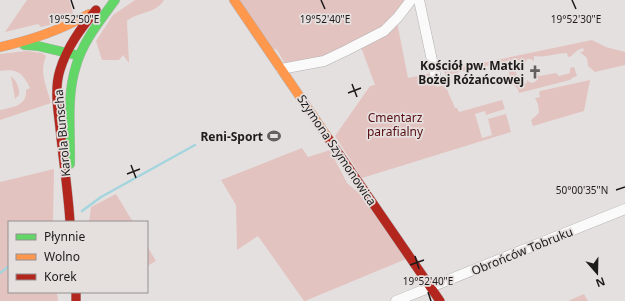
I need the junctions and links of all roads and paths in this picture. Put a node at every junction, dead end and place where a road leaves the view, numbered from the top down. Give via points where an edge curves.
1 (109, 0) edge
2 (115, 0) edge
3 (234, 0) edge
4 (411, 0) edge
5 (419, 0) edge
6 (96, 10) junction
7 (42, 36) junction
8 (12, 45) junction
9 (0, 47) edge
10 (68, 51) junction
11 (80, 55) junction
12 (281, 69) junction
13 (436, 79) dead end
14 (68, 195) junction
15 (625, 209) edge
16 (70, 221) edge
17 (430, 287) junction
18 (396, 301) edge
19 (440, 301) edge

1 - 6 street
2 - 11 street, Karola Bunscha
3 - 12 street, Szymona Szymonowica
4 - 12 street via 384,31 324,61
5 - 13 street
6 - 7 street
6 - 10 street, Karola Bunscha via 85,22
7 - 8 street
7 - 10 street via 58,39
8 - 9 street
8 - 10 street via 41,46
10 - 11 street
10 - 14 street, Karola Bunscha via 60,70 56,90
11 - 14 street, Karola Bunscha via 72,88
12 - 17 street, Szymona Szymonowica
14 - 16 street, Karola Bunscha
15 - 17 street, Obrońców Tobruku
17 - 18 street, Obrońców Tobruku
17 - 19 street, Szymona Szymonowica

